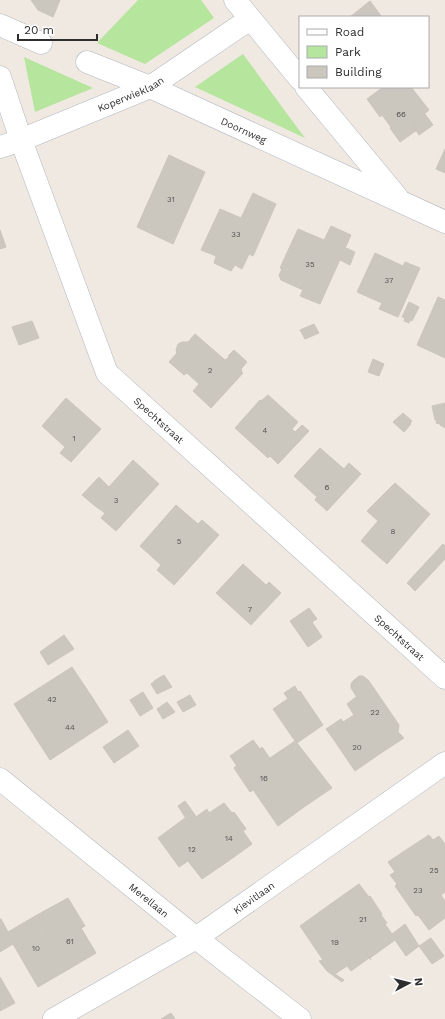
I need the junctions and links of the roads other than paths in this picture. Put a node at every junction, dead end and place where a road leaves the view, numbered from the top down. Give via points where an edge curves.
1 (235, 0) edge
2 (250, 19) junction
3 (0, 25) edge
4 (41, 43) dead end
5 (87, 62) dead end
6 (0, 77) edge
7 (299, 78) edge
8 (150, 87) junction
9 (307, 88) edge
10 (21, 140) junction
11 (0, 147) edge
12 (400, 200) junction
13 (445, 222) edge
14 (445, 678) edge
15 (445, 762) edge
16 (0, 779) edge
17 (196, 938) junction
18 (54, 1019) edge
19 (300, 1019) edge

1 - 2 street
2 - 7 street
2 - 8 street, Koperwieklaan
3 - 4 street
5 - 8 street, Doornweg
6 - 10 street, Spechtstraat
8 - 10 street, Koperwieklaan
8 - 12 street, Doornweg
9 - 12 street, Doornweg
10 - 11 street, Koperwieklaan
10 - 14 street, Spechtstraat via 107,373
12 - 13 street, Doornweg
15 - 17 street, Kievitlaan
16 - 17 street, Merellaan
17 - 18 street, Kievitlaan
17 - 19 street, Merellaan

